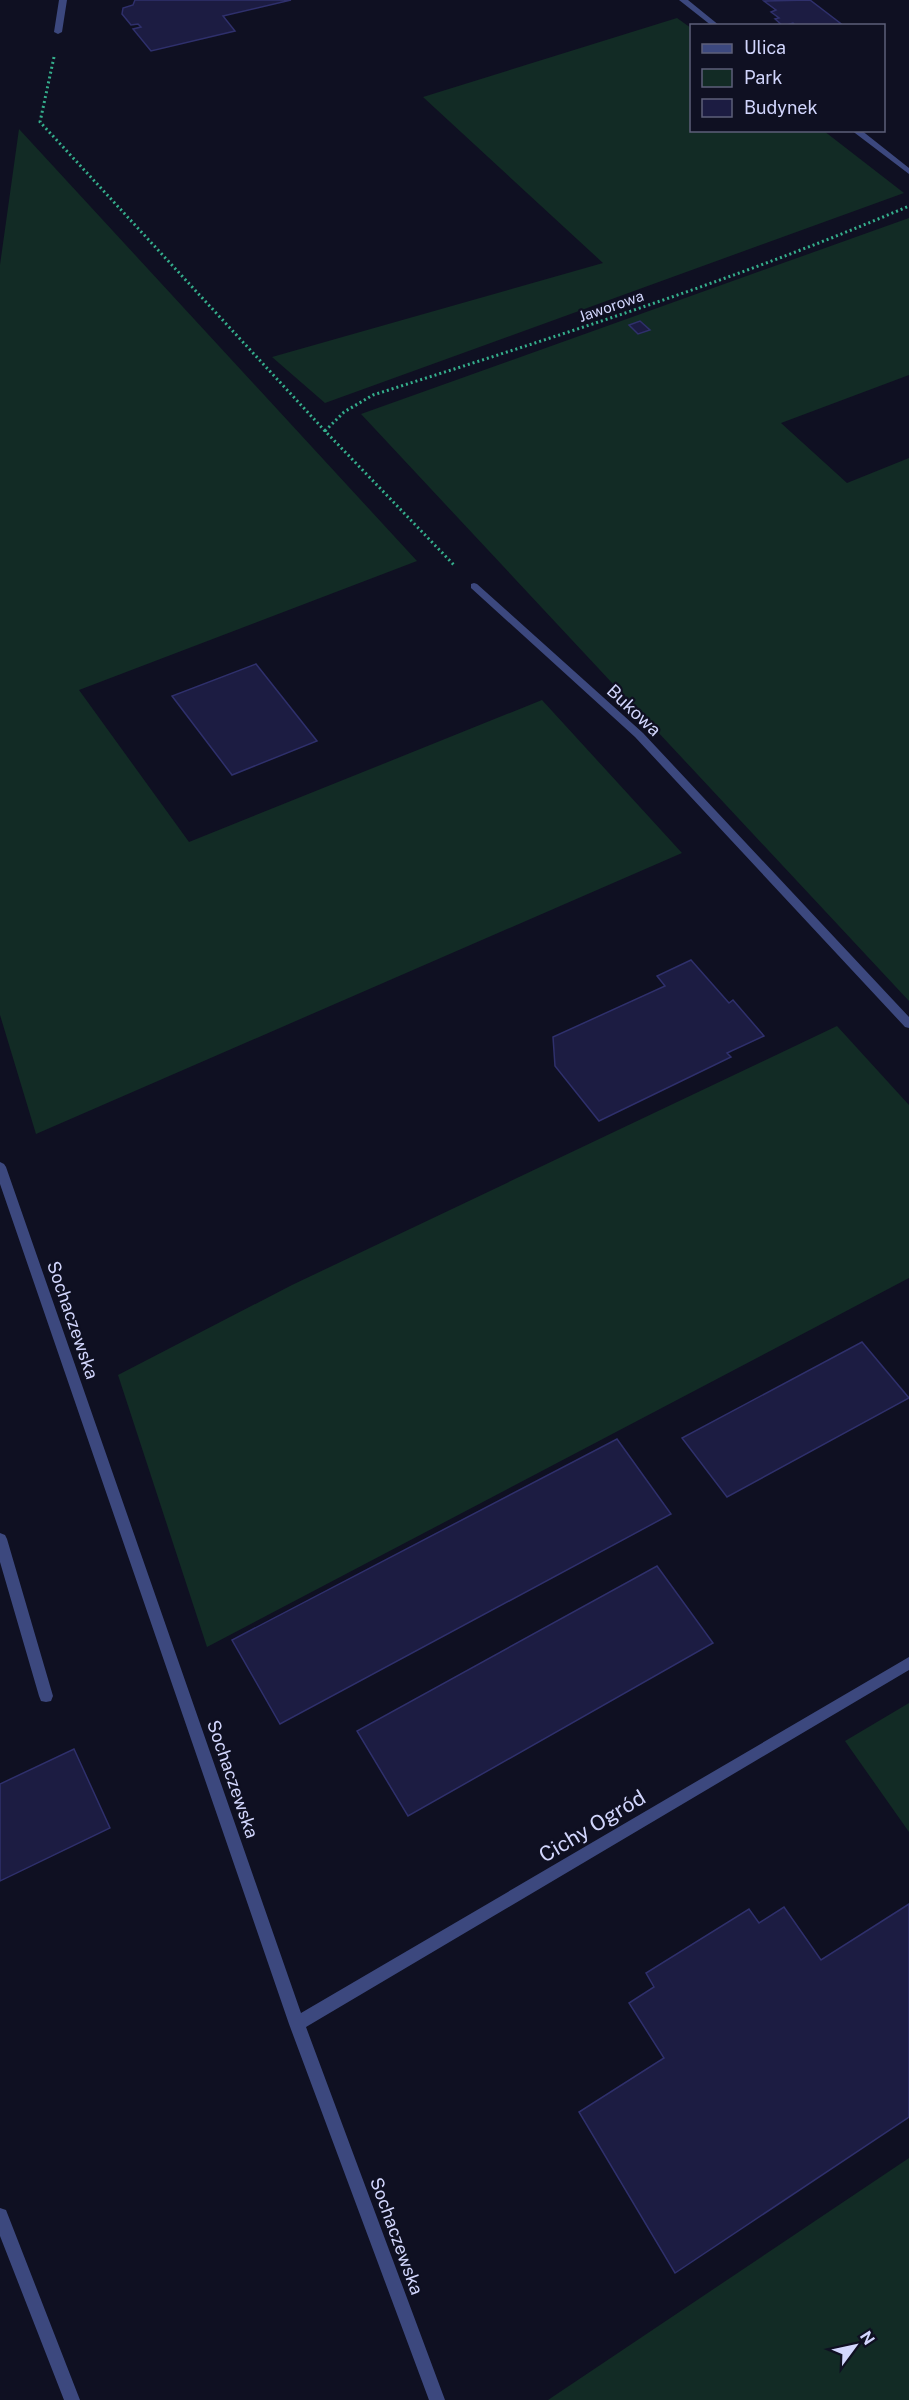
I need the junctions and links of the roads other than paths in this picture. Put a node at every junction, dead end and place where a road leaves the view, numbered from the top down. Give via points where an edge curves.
1 (63, 0) edge
2 (686, 0) edge
3 (715, 24) edge
4 (58, 32) road end
5 (858, 132) edge
6 (909, 171) edge
7 (474, 586) road end
8 (909, 1024) edge
9 (0, 1167) edge
10 (0, 1539) edge
11 (909, 1663) edge
12 (46, 1696) dead end
13 (297, 2024) junction
14 (0, 2216) edge
15 (72, 2400) edge
16 (437, 2400) edge

1 - 4 street
2 - 3 street
5 - 6 street
7 - 8 street, Bukowa via 639,735
9 - 13 street, Sochaczewska
10 - 12 street
11 - 13 street, Cichy Ogród
13 - 16 street, Sochaczewska
14 - 15 street

